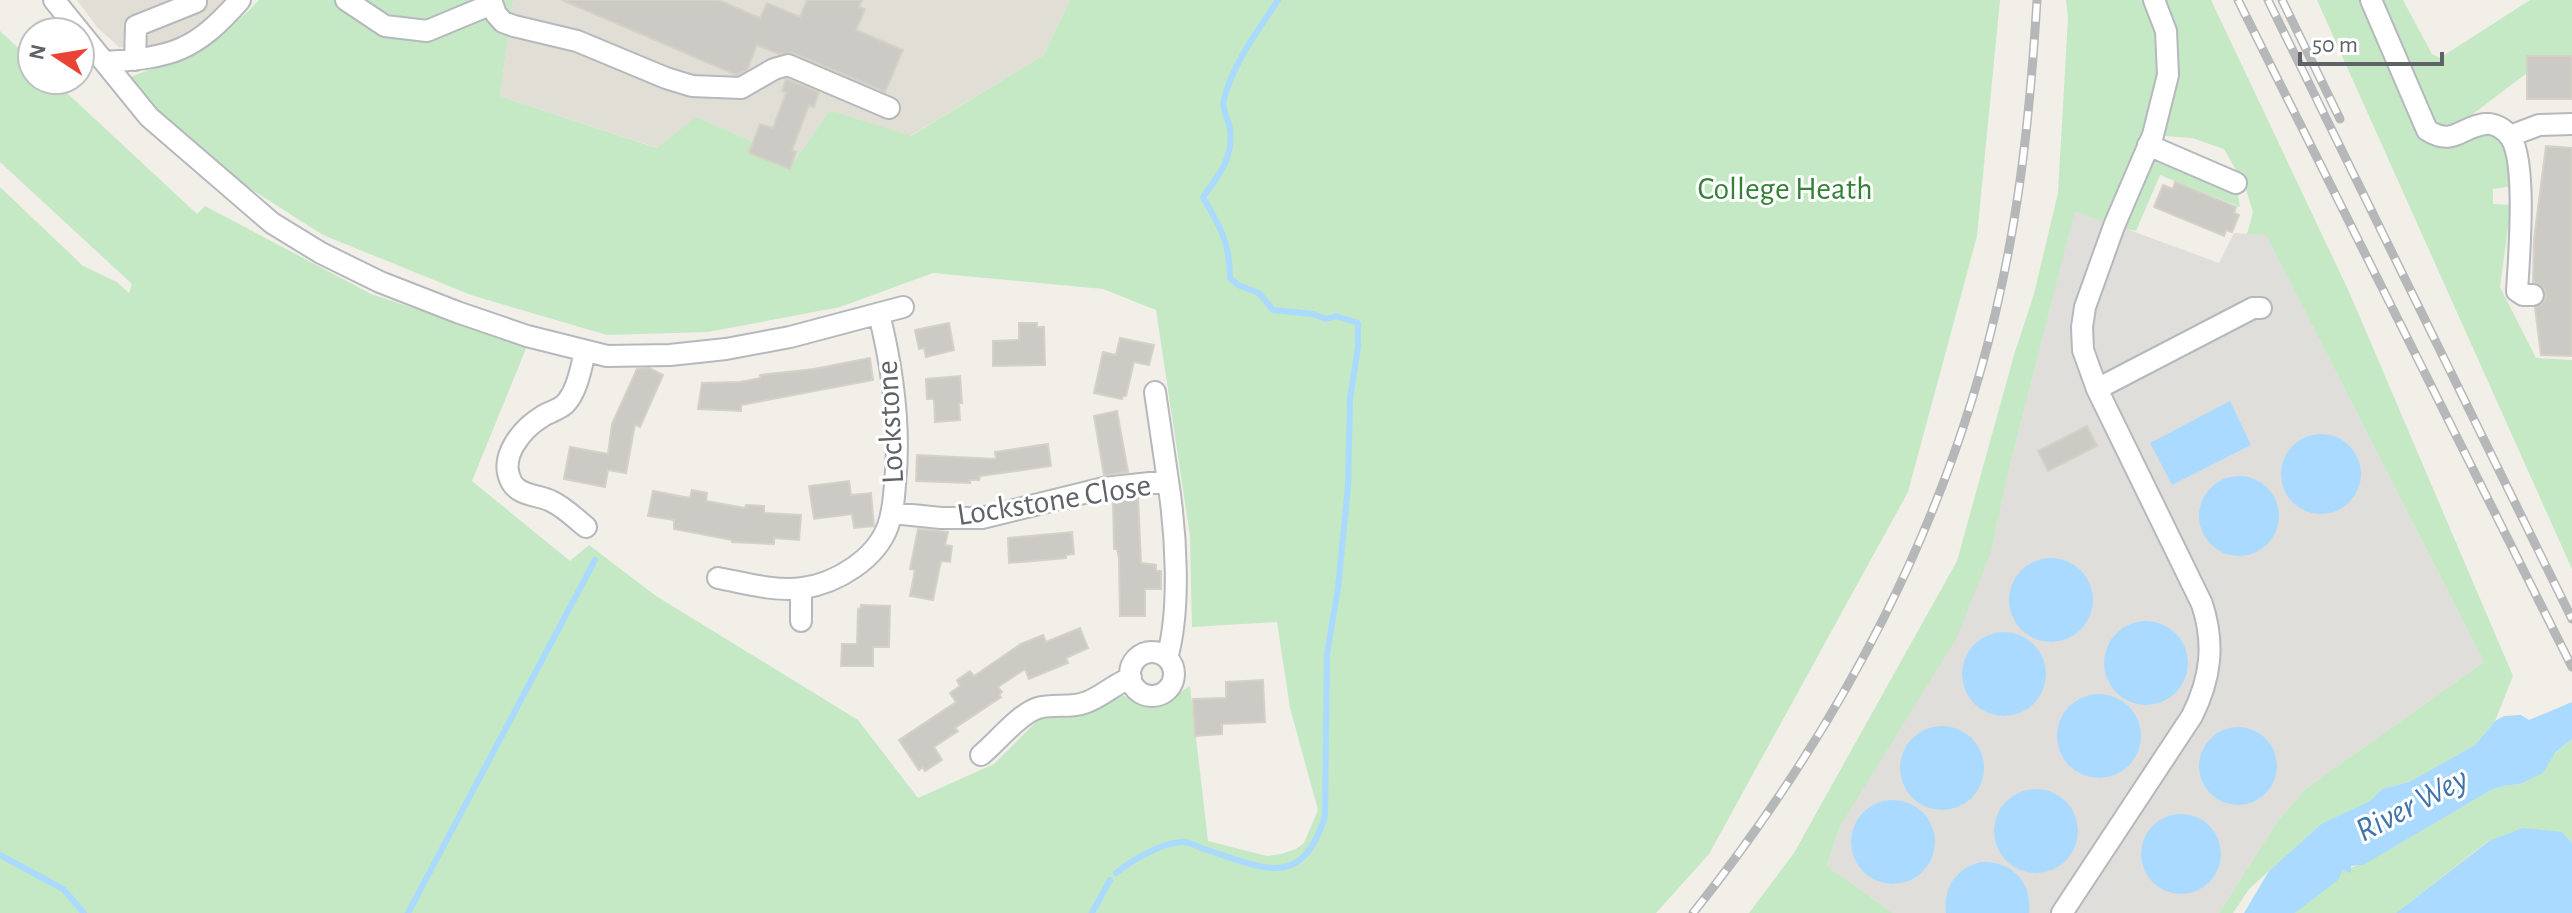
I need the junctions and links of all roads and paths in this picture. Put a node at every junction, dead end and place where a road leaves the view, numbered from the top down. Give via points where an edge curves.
1 (54, 0) edge
2 (240, 0) edge
3 (346, 0) edge
4 (2154, 0) edge
5 (2371, 0) edge
6 (196, 2) edge
7 (492, 2) edge
8 (135, 60) junction
9 (106, 62) junction
10 (889, 108) dead end
11 (2572, 124) edge
12 (2510, 136) junction
13 (2148, 145) junction
14 (2236, 183) dead end
15 (2533, 295) dead end
16 (903, 307) dead end
17 (2261, 308) dead end
18 (879, 314) junction
19 (585, 352) junction
20 (2097, 389) junction
21 (1155, 392) dead end
22 (1168, 481) junction
23 (892, 513) junction
24 (586, 527) dead end
25 (718, 578) dead end
26 (801, 589) junction
27 (801, 621) dead end
28 (1167, 658) junction
29 (1131, 678) junction
30 (981, 755) dead end
31 (2062, 913) edge

1 - 9 street, Lockstone
2 - 8 street via 191,45 167,56
3 - 7 street via 385,26 427,31
4 - 13 street via 2166,31 2168,75
5 - 12 street via 2427,130 2445,137 2488,124
6 - 8 street via 136,26
7 - 10 street via 503,22 577,41 692,86 741,88 788,65
8 - 9 street
9 - 19 street, Lockstone via 149,117 272,223 321,253 380,282
11 - 12 street via 2539,125
12 - 15 street via 2519,185 2517,291
13 - 14 street
13 - 20 street via 2085,307 2083,350
16 - 18 street, Lockstone
17 - 20 street
18 - 19 street, Lockstone via 726,349 670,355
18 - 23 street, Lockstone via 895,390 898,440
19 - 24 street via 564,406 525,430 508,461 512,483 552,501
20 - 31 street via 2190,578 2209,626 2210,653 2192,716
21 - 22 street, Lockstone Close
22 - 23 street, Lockstone Close via 1104,488 982,518
22 - 28 street, Lockstone Close via 1177,611
23 - 26 street, Lockstone via 872,552 836,578
25 - 26 street, Lockstone
26 - 27 street
28 - 29 street via 1155,652 1142,654 1132,665
28 - 29 street, Lockstone Close via 1173,678 1159,695 1138,691
29 - 30 street via 1086,703 1029,713

